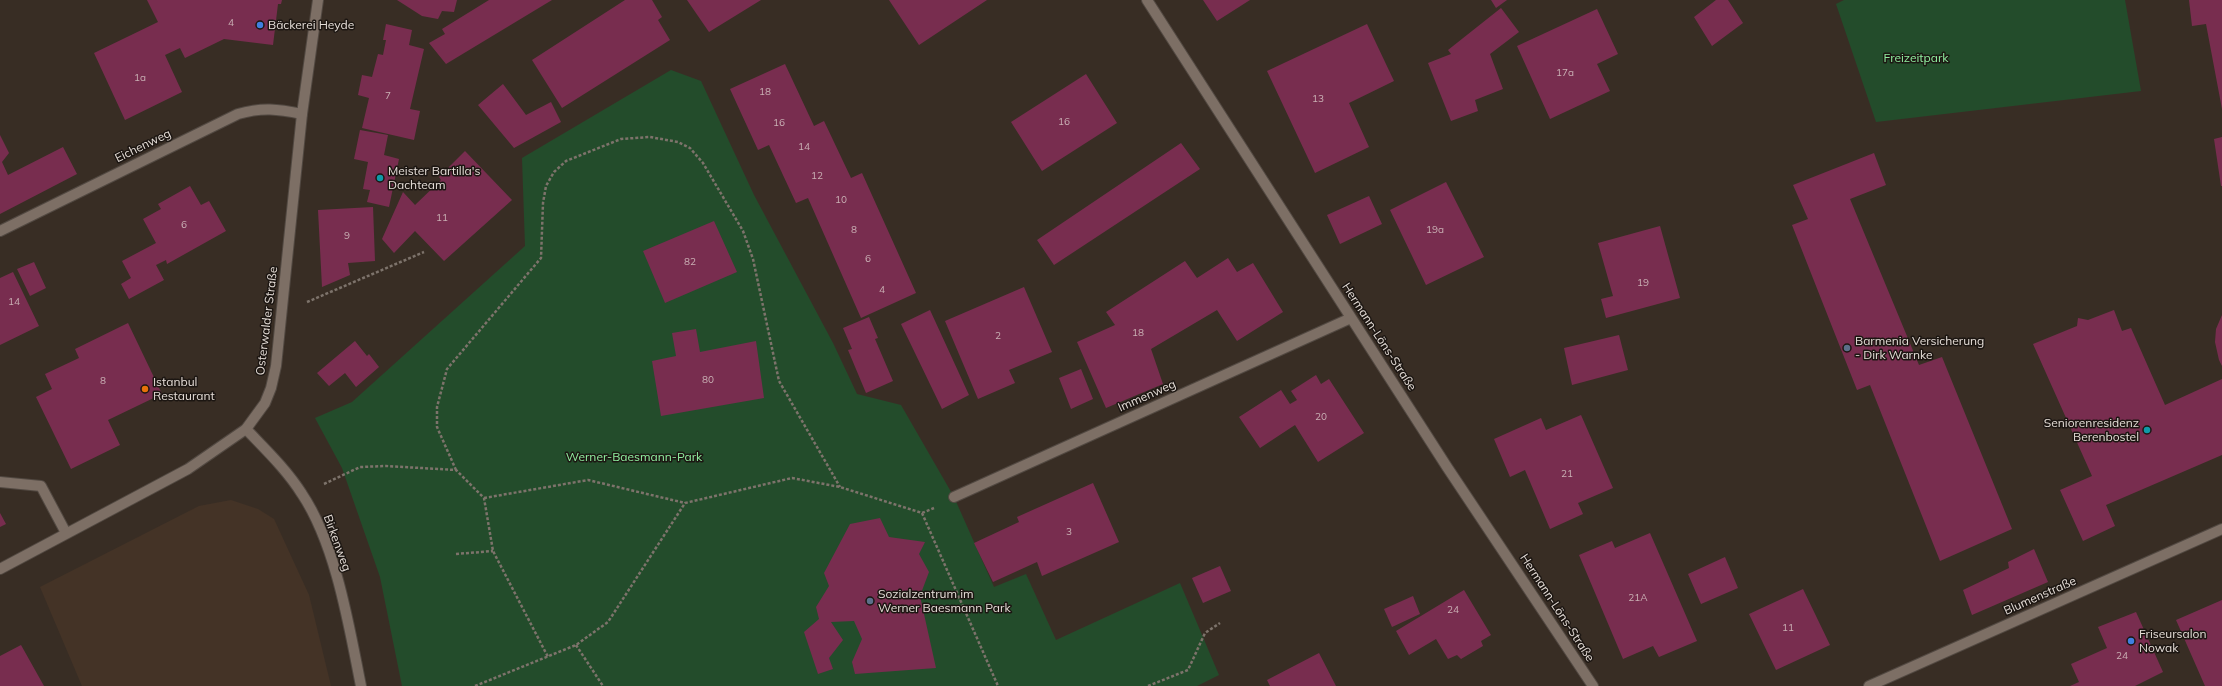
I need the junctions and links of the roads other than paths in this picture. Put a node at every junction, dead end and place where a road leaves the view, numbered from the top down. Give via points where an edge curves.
1 (318, 0) edge
2 (1147, 0) edge
3 (302, 114) junction
4 (0, 231) edge
5 (1352, 318) junction
6 (246, 429) junction
7 (0, 482) edge
8 (954, 497) road end
9 (2222, 529) edge
10 (66, 533) junction
11 (0, 568) edge
12 (361, 686) edge
13 (1593, 686) edge
14 (1869, 686) edge

1 - 3 street, Osterwalder Straße
2 - 5 street, Hermann-Löns-Straße
3 - 4 street, Eichenweg via 259,108 238,114
3 - 6 street, Osterwalder Straße via 272,388 265,403
5 - 8 street, Immenweg
5 - 13 street, Hermann-Löns-Straße via 1447,467
6 - 10 street, Osterwalder Straße via 188,469
6 - 12 street, Birkenweg via 282,467 303,494 321,530 350,631
7 - 10 street via 41,486
9 - 14 street, Blumenstraße
10 - 11 street, Osterwalder Straße

